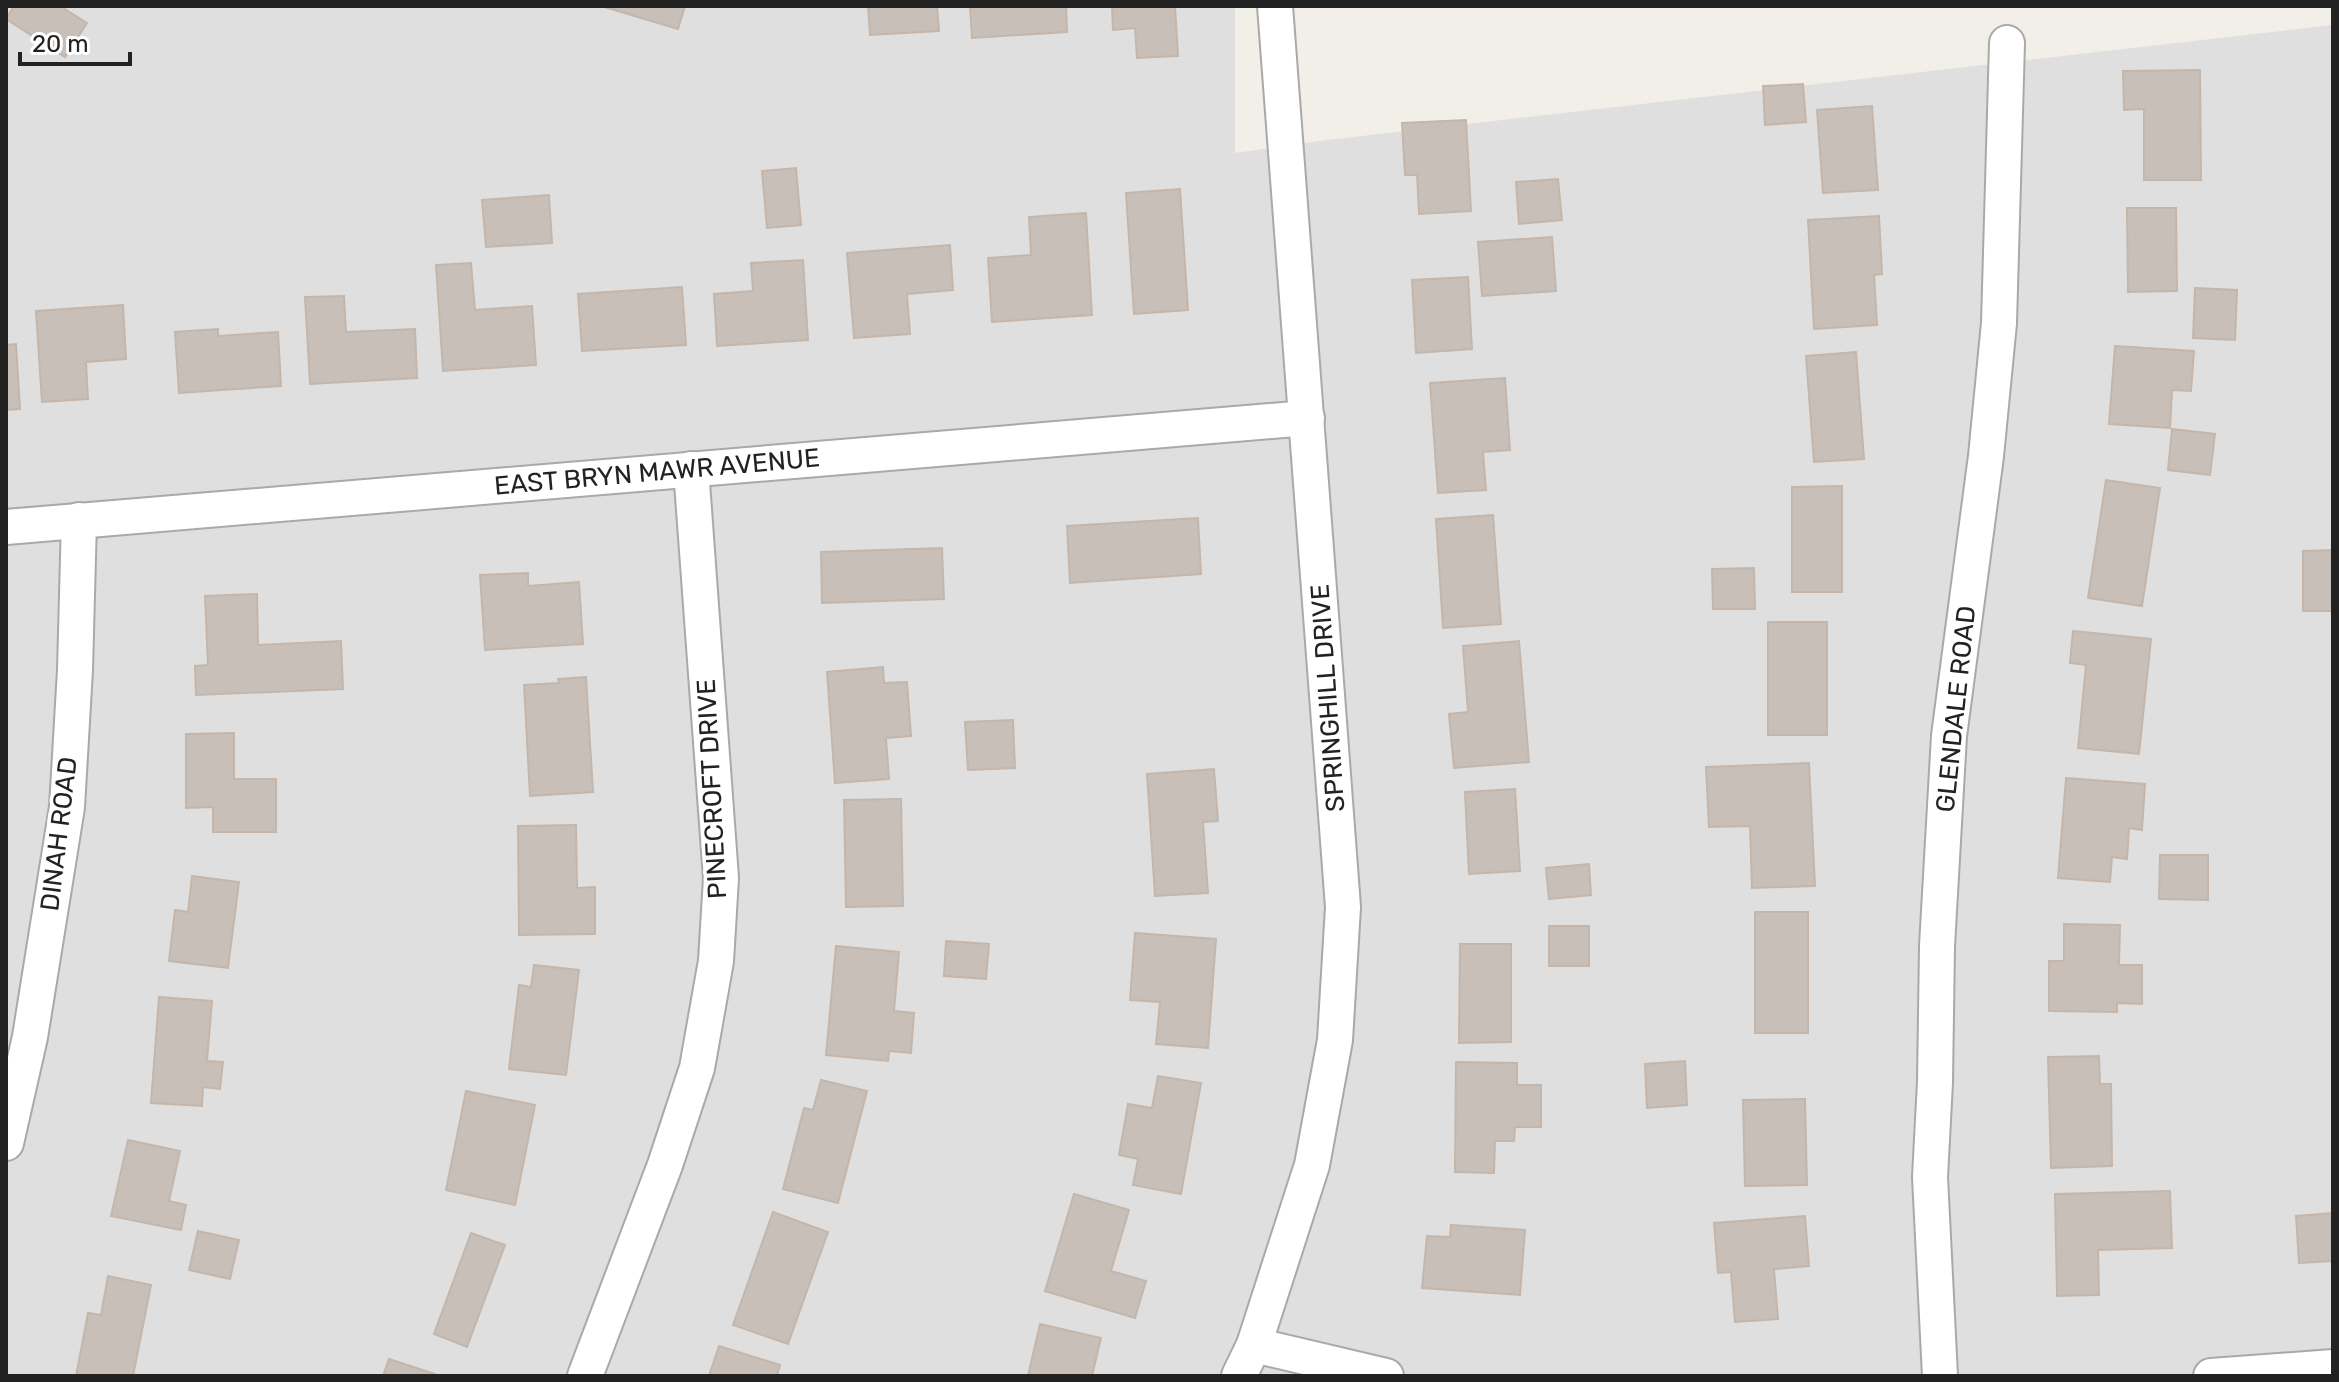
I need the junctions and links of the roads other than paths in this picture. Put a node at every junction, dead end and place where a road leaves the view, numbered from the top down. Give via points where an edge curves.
1 (1275, 6) edge
2 (2007, 43) dead end
3 (1307, 418) junction
4 (691, 469) junction
5 (79, 520) junction
6 (6, 527) edge
7 (6, 1143) edge
8 (1254, 1345) junction
9 (2333, 1367) edge
10 (585, 1376) edge
11 (1239, 1376) edge
12 (1386, 1376) edge
13 (1940, 1376) edge
14 (2211, 1376) edge

1 - 3 street, SPRINGHILL DRIVE
2 - 13 street, GLENDALE ROAD via 1999,323 1949,736 1937,946 1930,1177
3 - 4 street, EAST BRYN MAWR AVENUE
3 - 8 street, SPRINGHILL DRIVE via 1343,907 1335,1040 1312,1165
4 - 5 street, EAST BRYN MAWR AVENUE
4 - 10 street, PINECROFT DRIVE via 721,878 716,961 697,1068
5 - 6 street, EAST BRYN MAWR AVENUE
5 - 7 street, DINAH ROAD via 67,807 30,1037
8 - 11 street, SPRINGHILL DRIVE
8 - 12 street
9 - 14 street

